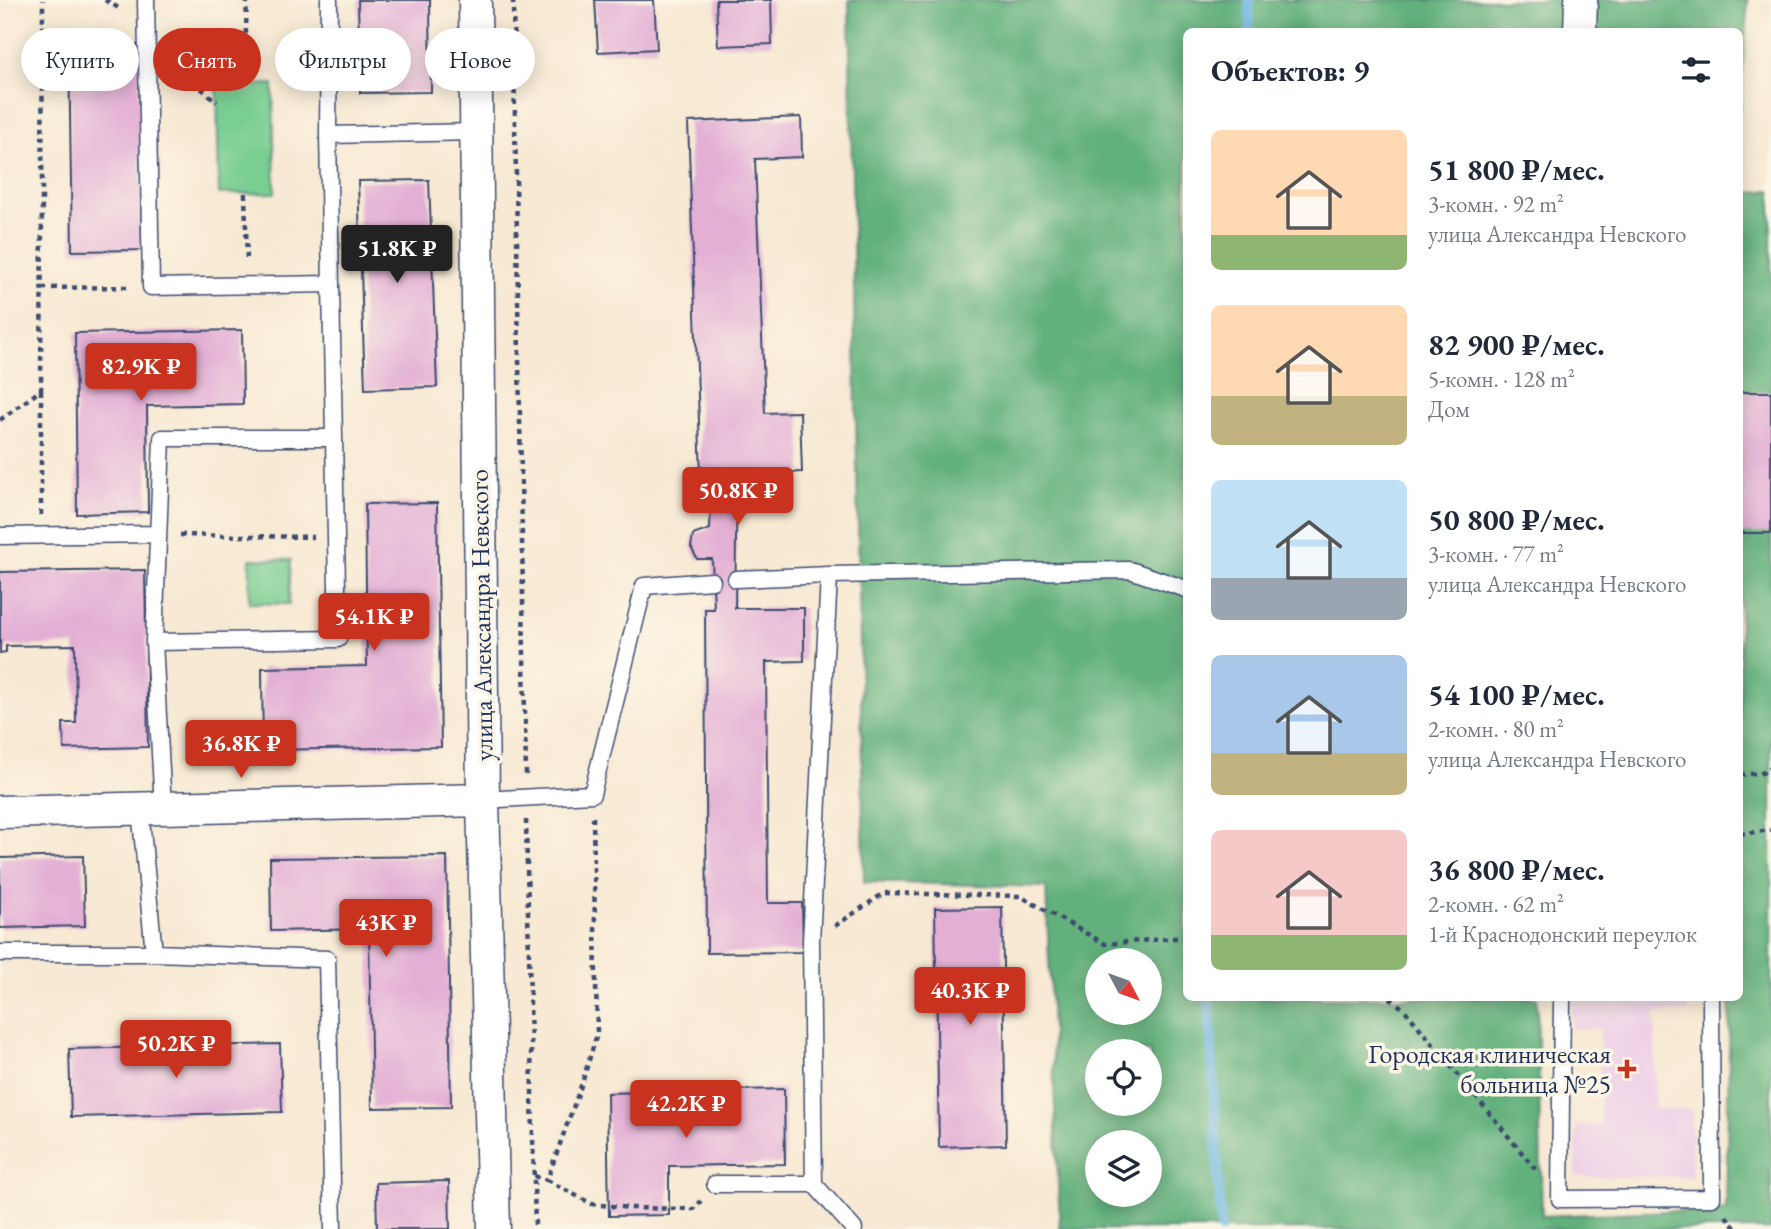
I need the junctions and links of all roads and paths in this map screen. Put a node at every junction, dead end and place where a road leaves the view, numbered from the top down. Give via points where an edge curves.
1 (43, 0) edge
2 (146, 0) edge
3 (247, 0) edge
4 (328, 0) edge
5 (475, 0) edge
6 (513, 0) edge
7 (1581, 0) edge
8 (246, 28) edge
9 (1580, 28) edge
10 (147, 41) junction
11 (217, 102) dead end
12 (477, 132) junction
13 (328, 135) junction
14 (245, 194) dead end
15 (331, 284) junction
16 (248, 286) junction
17 (151, 287) junction
18 (42, 288) junction
19 (41, 390) junction
20 (0, 420) edge
21 (334, 438) junction
22 (158, 534) junction
23 (0, 536) edge
24 (41, 536) junction
25 (336, 538) junction
26 (829, 575) junction
27 (736, 579) dead end
28 (712, 581) dead end
29 (1183, 588) edge
30 (154, 642) junction
31 (1771, 768) edge
32 (1743, 775) edge
33 (592, 794) junction
34 (526, 798) junction
35 (483, 800) junction
36 (152, 808) junction
37 (0, 812) edge
38 (1771, 830) edge
39 (1743, 834) edge
40 (1183, 937) edge
41 (811, 942) junction
42 (0, 953) edge
43 (154, 953) junction
44 (1394, 1001) edge
45 (1562, 1001) edge
46 (1711, 1001) edge
47 (534, 1176) junction
48 (548, 1180) junction
49 (715, 1184) joint
50 (814, 1184) junction
51 (1560, 1199) junction
52 (333, 1229) edge
53 (495, 1229) edge
54 (535, 1229) edge
55 (855, 1229) edge

1 - 18 path
2 - 10 lane
3 - 8 path
4 - 13 lane
5 - 12 street, улица Александра Невского
6 - 34 path
7 - 9 street
10 - 11 path
10 - 17 lane
12 - 13 lane
12 - 35 street, улица Александра Невского
13 - 15 lane
14 - 16 path
15 - 16 lane
15 - 21 lane
16 - 17 lane
17 - 18 path
18 - 19 path
19 - 20 path
19 - 24 path
21 - 22 lane via 162,438
21 - 25 lane
22 - 24 lane
22 - 25 path
22 - 30 lane
23 - 24 lane
25 - 30 lane via 338,639
26 - 27 lane
26 - 29 lane via 1130,570
26 - 41 lane
28 - 33 lane via 644,586
30 - 36 lane
31 - 32 path
33 - 34 lane
33 - 48 path via 597,1034
34 - 35 lane
34 - 47 path
35 - 36 street
35 - 53 street, улица Александра Невского
36 - 37 street
36 - 43 lane
38 - 39 path
40 - 41 path via 1105,944 1020,896 884,893
41 - 50 lane
42 - 43 lane
43 - 52 lane via 327,959
44 - 51 path
45 - 51 lane
46 - 51 lane via 1712,1198
47 - 48 path
47 - 54 path
48 - 49 path via 592,1204 631,1208 694,1209
49 - 50 lane
50 - 55 lane

